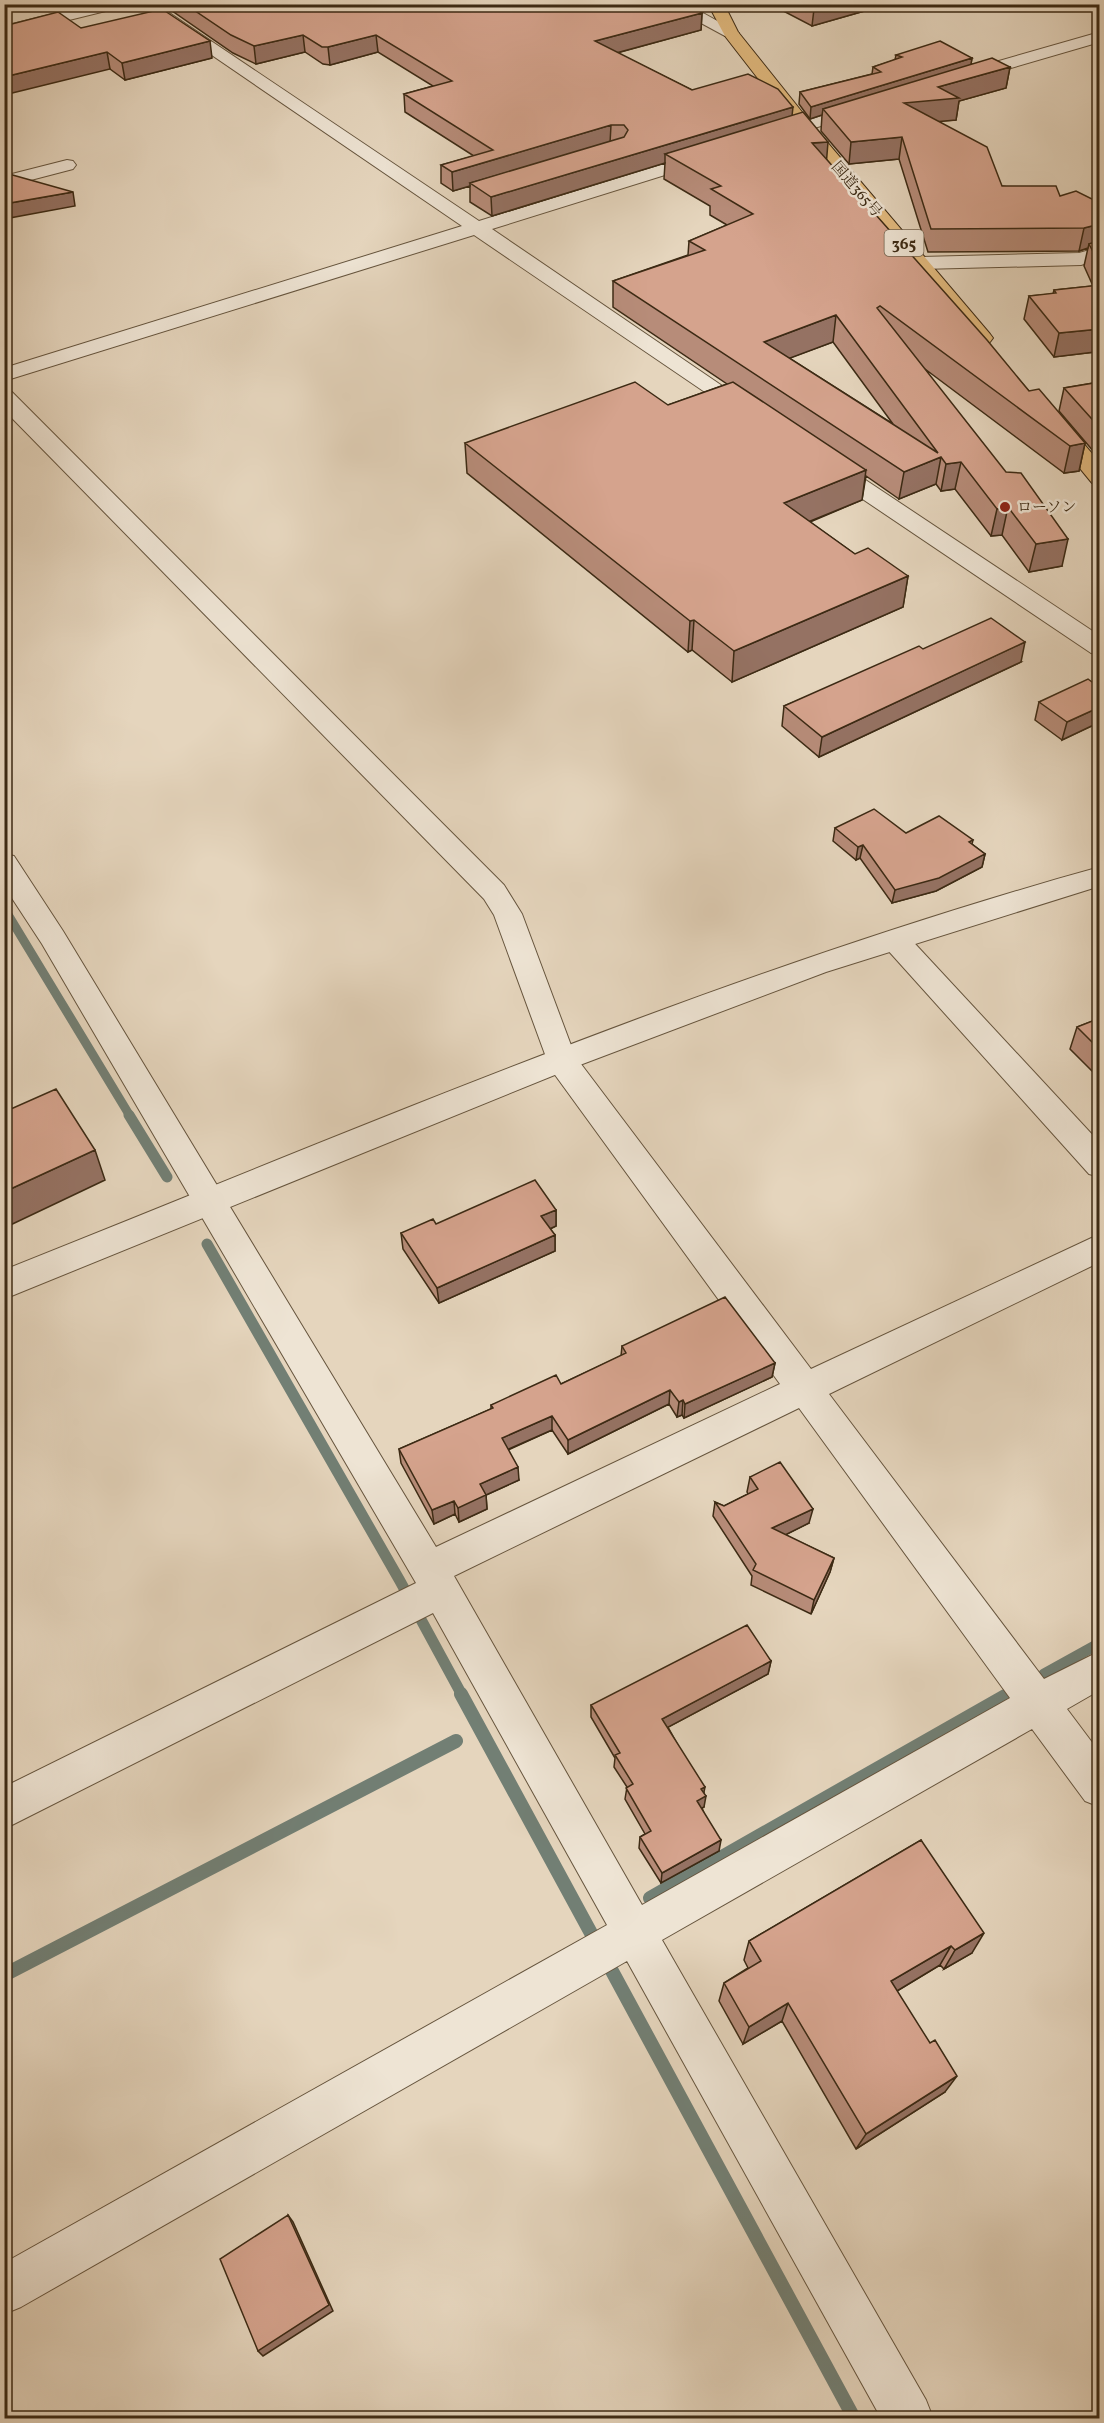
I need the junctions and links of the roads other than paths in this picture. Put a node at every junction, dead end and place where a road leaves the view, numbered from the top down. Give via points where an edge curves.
1 (116, 4) edge
2 (145, 4) edge
3 (674, 4) edge
4 (716, 4) edge
5 (4, 31) edge
6 (731, 33) junction
7 (1100, 37) edge
8 (948, 82) edge
9 (881, 102) edge
10 (804, 126) junction
11 (747, 144) edge
12 (725, 151) edge
13 (67, 165) dead end
14 (4, 182) edge
15 (462, 196) dead end
16 (440, 203) junction
17 (477, 228) junction
18 (1100, 253) edge
19 (921, 263) junction
20 (995, 352) edge
21 (4, 375) edge
22 (4, 398) edge
23 (1040, 406) edge
24 (764, 422) edge
25 (813, 455) edge
26 (1100, 478) edge
27 (1100, 648) edge
28 (4, 863) edge
29 (1100, 876) edge
30 (895, 940) junction
31 (561, 1060) junction
32 (1100, 1164) edge
33 (209, 1202) junction
34 (1100, 1247) edge
35 (4, 1285) edge
36 (806, 1388) junction
37 (436, 1583) junction
38 (1100, 1669) edge
39 (1038, 1705) junction
40 (1100, 1787) edge
41 (4, 1809) edge
42 (631, 1932) junction
43 (4, 2290) edge
44 (908, 2418) edge

1 - 5 street
2 - 16 street
3 - 6 street
4 - 6 highway, 国道365号 / 365
6 - 10 highway, 国道365号 / 365
7 - 8 street
9 - 10 street
10 - 11 street
10 - 19 highway, 国道365号 / 365
12 - 17 street
13 - 14 street
15 - 16 street
16 - 17 street
17 - 21 street
17 - 24 street
18 - 19 street via 1081,260
19 - 20 highway, 国道365号 / 365
22 - 31 street via 494,892 508,914
23 - 26 highway
25 - 27 street
28 - 33 street
29 - 30 street
30 - 31 street via 816,965
30 - 32 street
31 - 33 street
31 - 36 street
33 - 35 street
33 - 37 street
34 - 36 street
36 - 37 street
36 - 39 street
37 - 41 street via 387,1617
37 - 42 street
38 - 39 street
39 - 40 street
39 - 42 street
42 - 43 street
42 - 44 street

